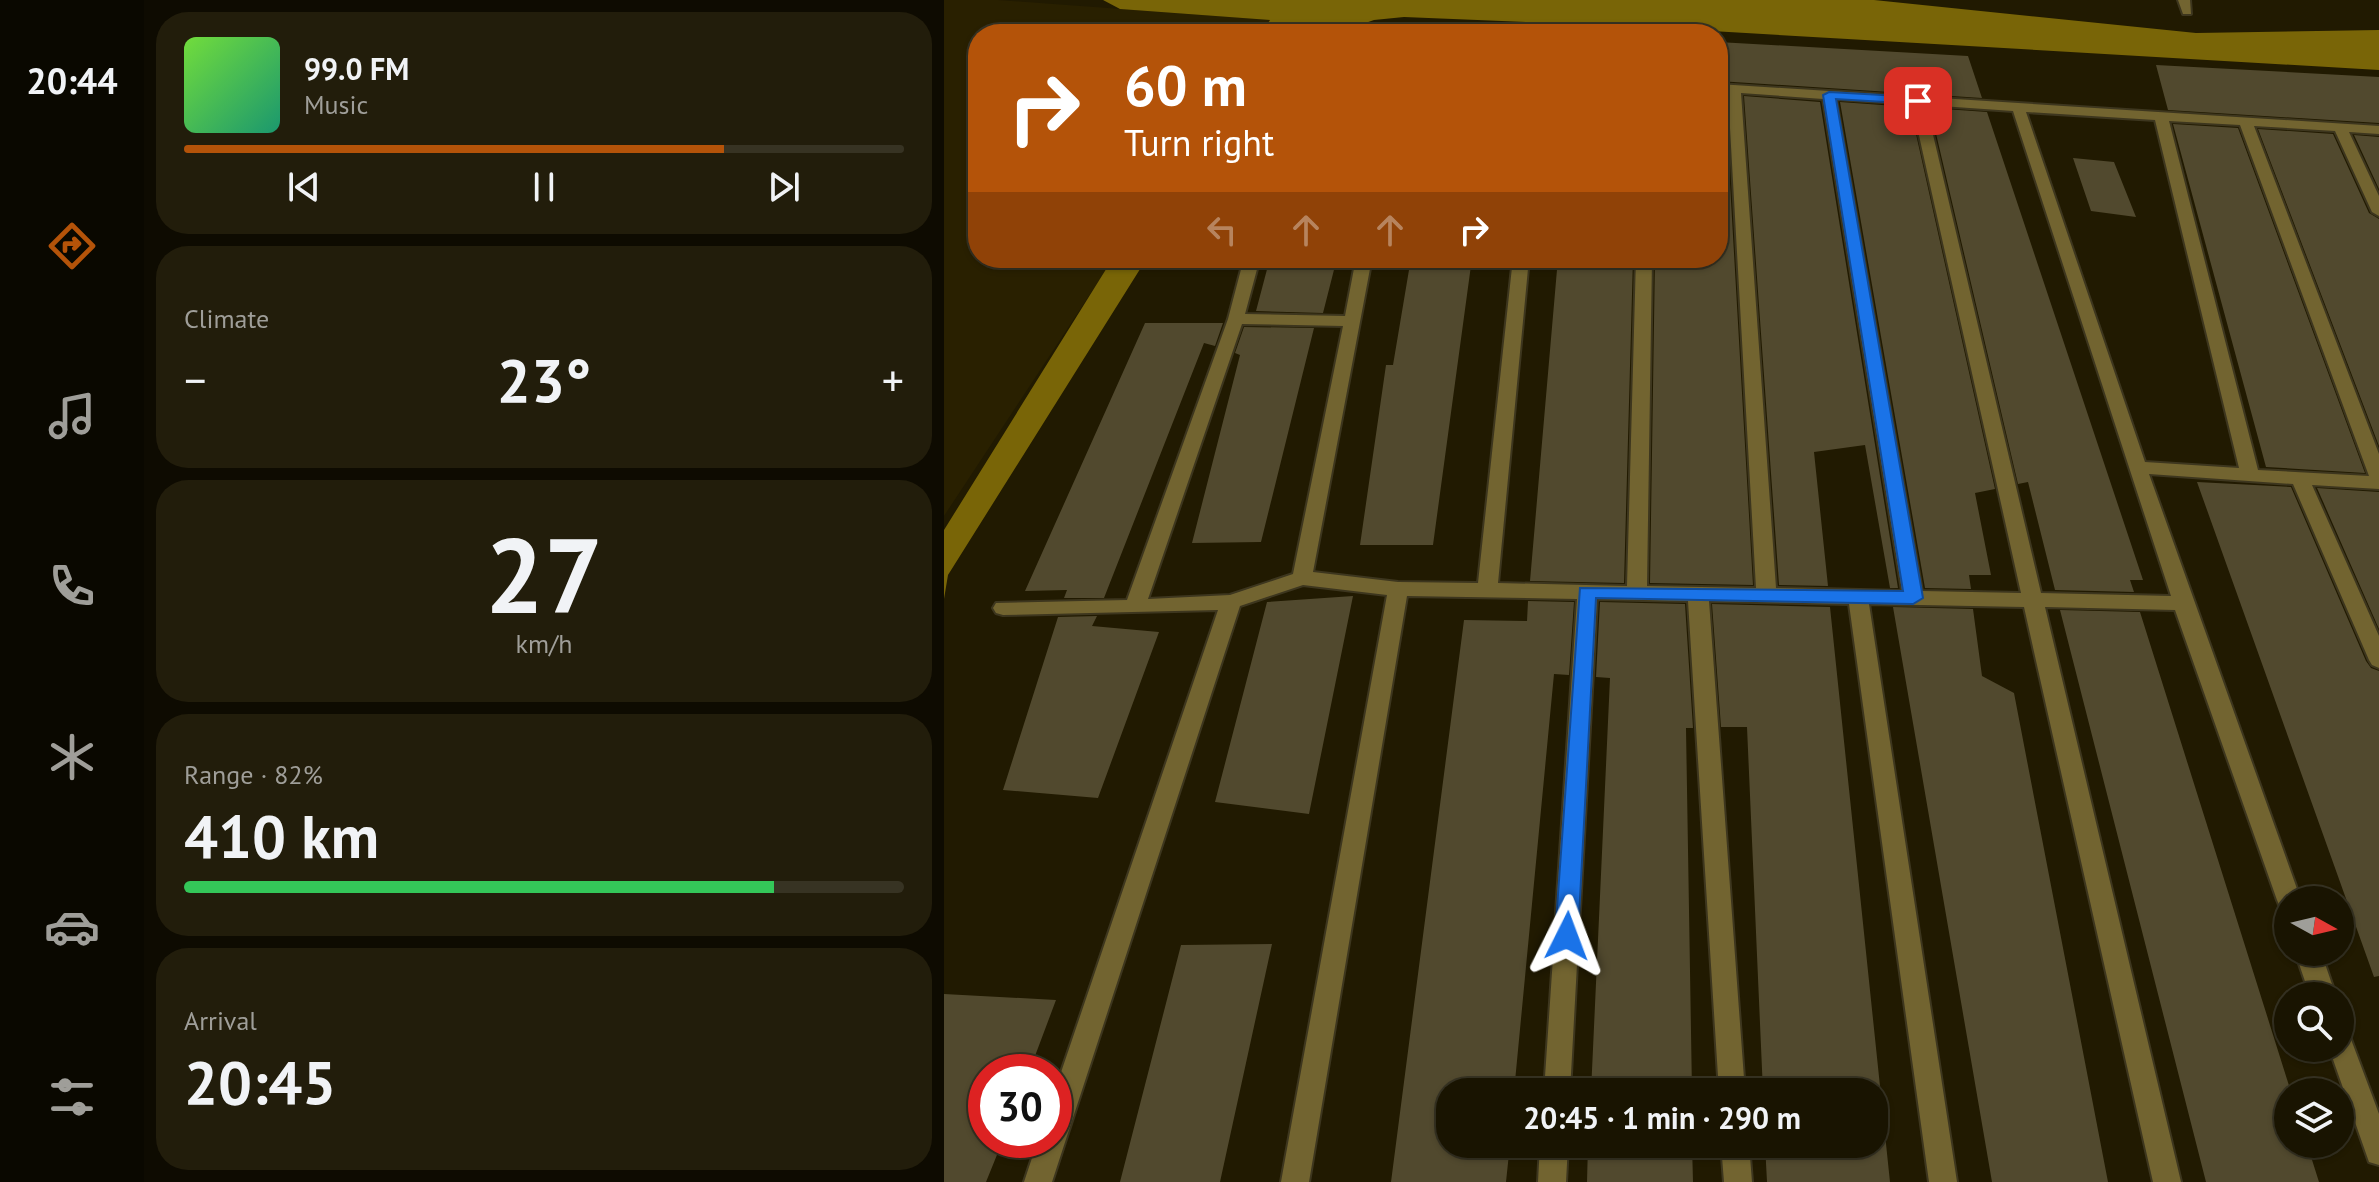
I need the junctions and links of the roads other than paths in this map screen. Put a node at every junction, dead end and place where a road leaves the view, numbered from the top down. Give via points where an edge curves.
1 (1728, 89) edge
2 (1829, 95) junction
3 (1918, 101) junction
4 (2018, 107) junction
5 (1728, 114) edge
6 (2161, 116) junction
7 (2245, 121) junction
8 (2340, 127) junction
9 (2379, 130) edge
10 (2379, 212) edge
11 (1249, 268) edge
12 (1362, 268) edge
13 (1520, 268) edge
14 (1644, 268) edge
15 (1236, 319) junction
16 (1352, 321) junction
17 (2138, 467) junction
18 (2250, 475) junction
19 (2300, 478) junction
20 (2379, 480) edge
21 (1302, 578) junction
22 (1398, 589) junction
23 (1487, 590) junction
24 (1587, 592) junction
25 (1637, 593) junction
26 (1698, 594) junction
27 (1766, 595) junction
28 (1858, 597) junction
29 (1913, 598) junction
30 (2034, 600) junction
31 (1231, 602) junction
32 (2183, 603) junction
33 (1135, 607) junction
34 (1003, 608) dead end
35 (2379, 660) edge
36 (2284, 886) edge
37 (2347, 1062) edge
38 (1558, 1078) edge
39 (1731, 1078) edge
40 (1072, 1080) edge
41 (2379, 1152) edge
42 (1046, 1158) edge
43 (1553, 1158) edge
44 (1736, 1158) edge
45 (1038, 1182) edge
46 (1295, 1182) edge
47 (1552, 1182) edge
48 (1738, 1182) edge
49 (1943, 1182) edge
50 (2167, 1182) edge

1 - 2 street
2 - 3 street
2 - 29 street
3 - 4 street
3 - 30 street
4 - 6 street
4 - 17 street
5 - 27 street
6 - 7 street
6 - 18 street
7 - 8 street
7 - 20 street
8 - 9 street
8 - 10 street
11 - 15 street
12 - 16 street
13 - 23 street
14 - 25 street
15 - 16 street
15 - 33 street
16 - 21 street
17 - 18 street
17 - 32 street
18 - 19 street
19 - 20 street
19 - 35 street
21 - 22 street
21 - 31 street
22 - 23 street
22 - 46 street
23 - 24 street
24 - 25 street
24 - 38 street
25 - 26 street
26 - 27 street
26 - 39 street
27 - 28 street
28 - 29 street
28 - 49 street
29 - 30 street
30 - 32 street
30 - 50 street
31 - 33 street
31 - 40 street
32 - 36 street
33 - 34 street
37 - 41 street
42 - 45 street
43 - 47 street
44 - 48 street

